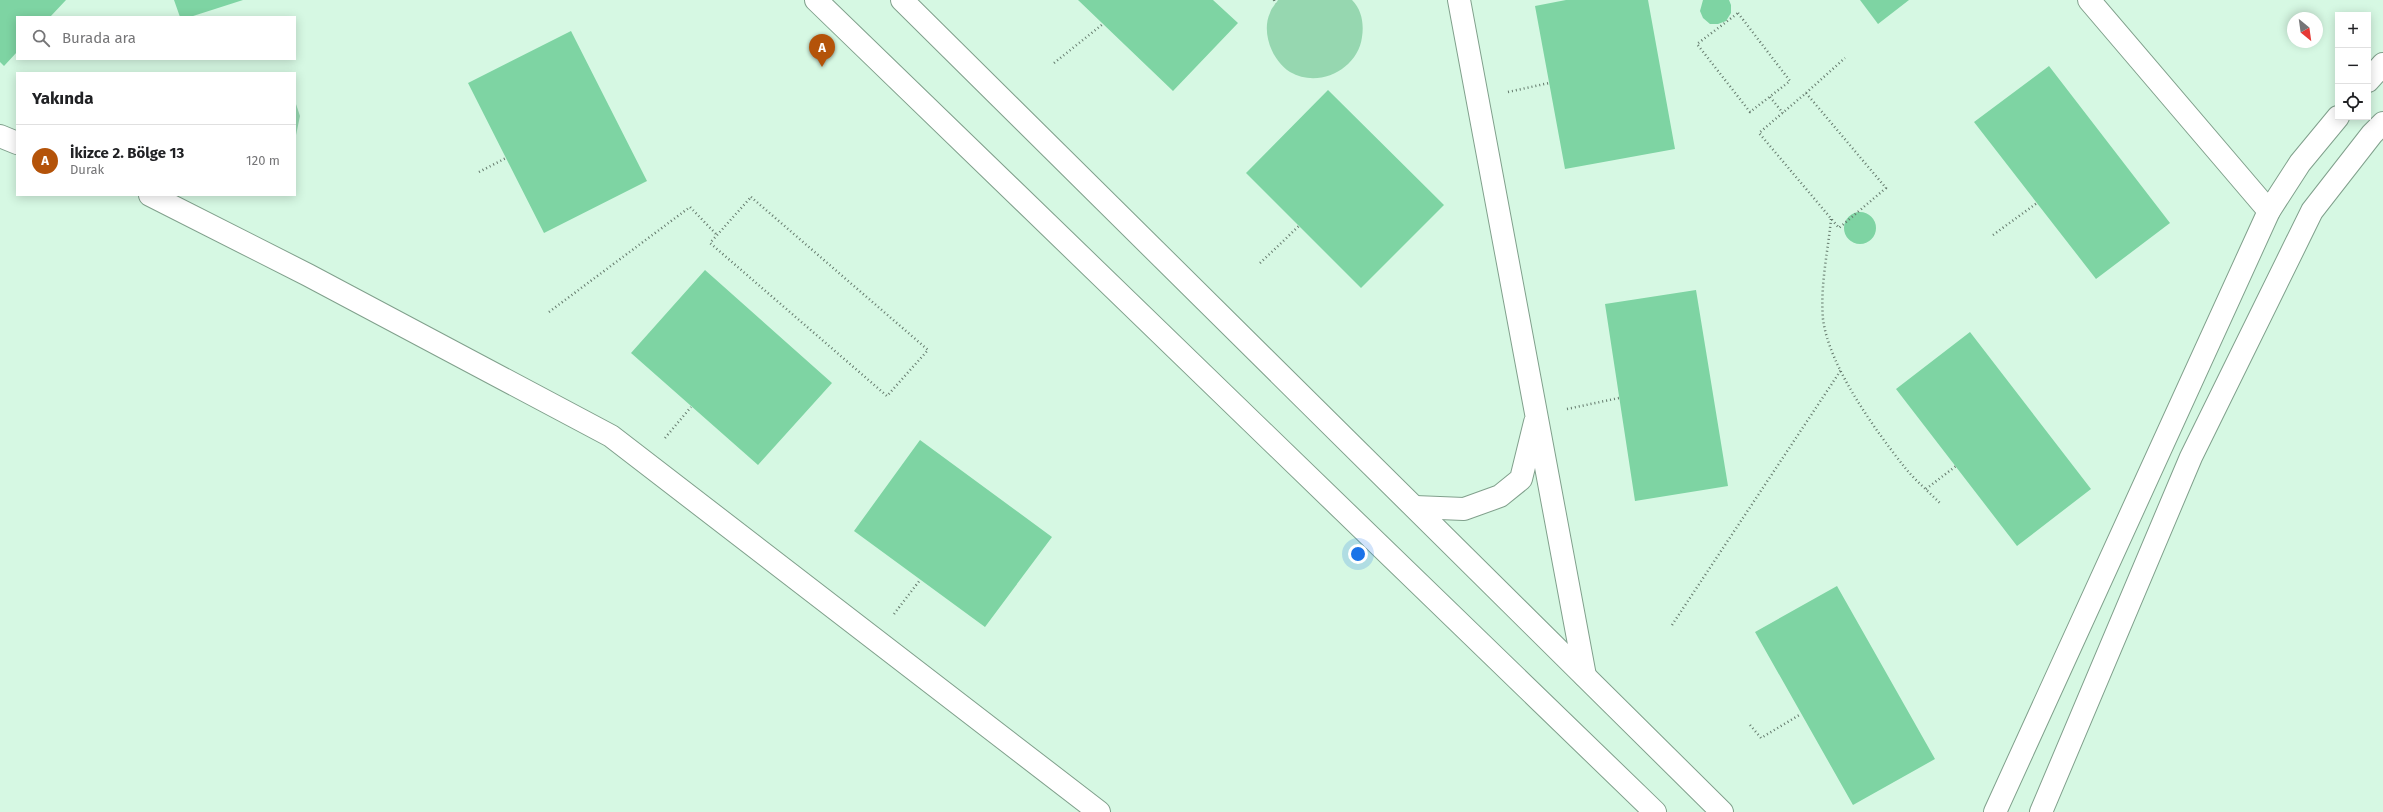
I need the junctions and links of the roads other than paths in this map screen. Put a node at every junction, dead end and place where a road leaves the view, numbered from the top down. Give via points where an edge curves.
1 (816, 0) edge
2 (902, 0) edge
3 (1459, 0) edge
4 (2089, 0) edge
5 (2383, 64) edge
6 (2371, 78) edge
7 (2336, 120) edge
8 (2383, 123) edge
9 (0, 136) edge
10 (16, 143) edge
11 (152, 196) edge
12 (2269, 211) junction
13 (1537, 415) junction
14 (1415, 507) junction
15 (1585, 676) junction
16 (1099, 812) edge
17 (1655, 812) edge
18 (1722, 812) edge
19 (1994, 812) edge
20 (2041, 812) edge

1 - 17 main road
2 - 14 main road
3 - 13 main road
4 - 12 main road
5 - 6 main road
7 - 12 main road via 2300,164
8 - 20 main road via 2308,218 2191,457
9 - 10 main road
11 - 16 main road via 308,275 611,436
12 - 19 main road
13 - 14 main road via 1521,479 1500,496 1464,509
13 - 15 main road
14 - 15 main road
15 - 18 main road

